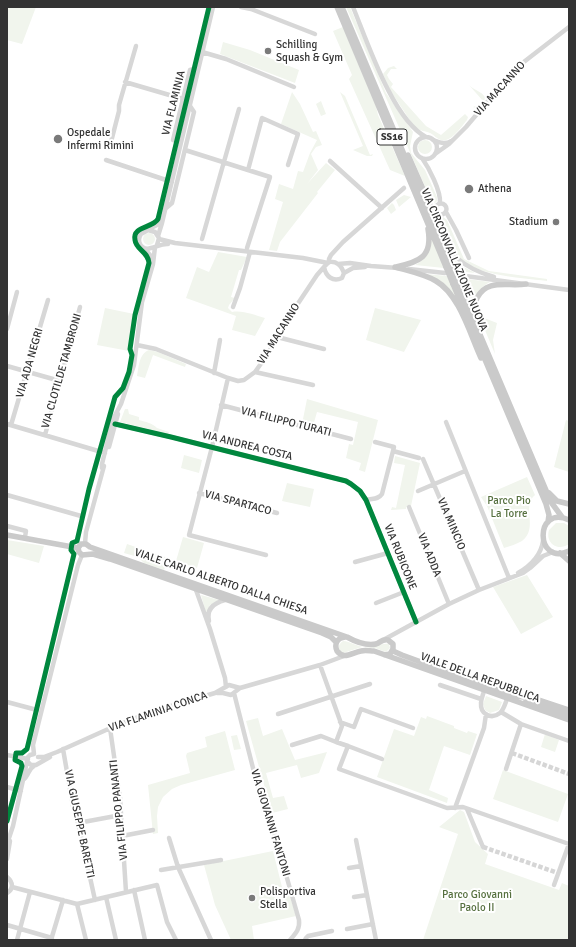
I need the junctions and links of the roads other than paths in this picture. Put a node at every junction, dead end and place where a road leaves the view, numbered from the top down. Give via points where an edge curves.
1 (213, 7) edge
2 (242, 7) edge
3 (337, 7) edge
4 (342, 7) edge
5 (353, 7) edge
6 (569, 27) edge
7 (315, 34) dead end
8 (136, 46) dead end
9 (202, 52) junction
10 (198, 68) junction
11 (125, 82) junction
12 (294, 87) dead end
13 (183, 100) junction
14 (190, 106) junction
15 (239, 109) dead end
16 (388, 115) junction
17 (414, 128) junction
18 (426, 137) junction
19 (454, 138) junction
20 (433, 140) junction
21 (111, 142) dead end
22 (181, 142) junction
23 (416, 142) junction
24 (185, 150) junction
25 (434, 156) junction
26 (422, 158) junction
27 (106, 160) dead end
28 (330, 161) dead end
29 (223, 163) junction
30 (288, 166) dead end
31 (248, 170) junction
32 (430, 172) junction
33 (172, 182) junction
34 (404, 188) dead end
35 (430, 203) junction
36 (440, 203) junction
37 (436, 206) junction
38 (382, 208) junction
39 (165, 209) junction
40 (446, 212) junction
41 (164, 214) junction
42 (439, 214) junction
43 (425, 217) junction
44 (148, 230) junction
45 (442, 232) junction
46 (158, 237) junction
47 (202, 239) dead end
48 (175, 243) junction
49 (156, 246) junction
50 (143, 247) junction
51 (247, 248) dead end
52 (336, 250) junction
53 (250, 252) junction
54 (469, 258) dead end
55 (337, 263) junction
56 (326, 265) junction
57 (371, 266) junction
58 (395, 267) junction
59 (448, 269) junction
60 (151, 270) junction
61 (344, 273) junction
62 (326, 274) junction
63 (458, 275) dead end
64 (315, 279) junction
65 (511, 282) junction
66 (456, 284) junction
67 (526, 284) junction
68 (569, 290) edge
69 (17, 292) dead end
70 (48, 300) dead end
71 (80, 307) dead end
72 (233, 307) dead end
73 (7, 329) edge
74 (277, 337) junction
75 (220, 340) dead end
76 (137, 345) junction
77 (324, 349) dead end
78 (7, 366) edge
79 (28, 372) junction
80 (255, 372) junction
81 (214, 373) junction
82 (497, 375) junction
83 (228, 378) junction
84 (60, 381) junction
85 (495, 382) junction
86 (313, 385) dead end
87 (222, 406) junction
88 (118, 408) junction
89 (446, 422) dead end
90 (115, 424) junction
91 (9, 425) edge
92 (45, 435) junction
93 (351, 439) dead end
94 (375, 442) dead end
95 (212, 447) junction
96 (393, 451) junction
97 (105, 453) junction
98 (102, 468) junction
99 (465, 471) junction
100 (540, 478) junction
101 (434, 484) junction
102 (418, 491) dead end
103 (199, 493) junction
104 (7, 495) edge
105 (366, 500) junction
106 (569, 504) edge
107 (409, 507) dead end
108 (277, 513) dead end
109 (81, 516) dead end
110 (562, 517) junction
111 (569, 519) edge
112 (548, 522) junction
113 (7, 526) edge
114 (7, 534) edge
115 (25, 537) junction
116 (543, 541) junction
117 (87, 545) junction
118 (569, 551) edge
119 (82, 552) junction
120 (553, 552) junction
121 (388, 553) junction
122 (560, 553) junction
123 (266, 555) dead end
124 (569, 561) edge
125 (355, 562) dead end
126 (509, 578) junction
127 (196, 590) junction
128 (479, 590) junction
129 (404, 592) junction
130 (225, 600) junction
131 (376, 603) dead end
132 (449, 604) junction
133 (416, 622) junction
134 (305, 625) junction
135 (210, 629) junction
136 (398, 632) junction
137 (345, 637) junction
138 (385, 639) junction
139 (336, 642) junction
140 (393, 644) junction
141 (337, 651) junction
142 (393, 651) junction
143 (385, 655) junction
144 (344, 656) junction
145 (329, 662) junction
146 (320, 665) junction
147 (370, 684) dead end
148 (440, 685) dead end
149 (229, 690) junction
150 (484, 691) junction
151 (514, 696) junction
152 (331, 697) junction
153 (481, 699) junction
154 (507, 699) junction
155 (7, 702) edge
156 (37, 710) dead end
157 (569, 710) edge
158 (501, 712) junction
159 (278, 714) dead end
160 (486, 714) junction
161 (569, 715) edge
162 (491, 716) junction
163 (569, 720) edge
164 (340, 722) junction
165 (521, 724) junction
166 (110, 728) junction
167 (413, 728) dead end
168 (484, 728) junction
169 (569, 741) edge
170 (336, 742) junction
171 (292, 745) dead end
172 (348, 746) junction
173 (63, 749) junction
174 (57, 752) junction
175 (7, 755) edge
176 (36, 755) junction
177 (382, 759) dead end
178 (28, 760) junction
179 (35, 765) junction
180 (506, 769) dead end
181 (24, 780) junction
182 (7, 787) edge
183 (21, 791) junction
184 (455, 808) junction
185 (468, 809) junction
186 (121, 816) junction
187 (78, 823) junction
188 (13, 826) junction
189 (153, 830) dead end
190 (122, 836) junction
191 (169, 838) dead end
192 (356, 840) dead end
193 (7, 844) edge
194 (569, 844) edge
195 (483, 847) dead end
196 (7, 859) edge
197 (221, 860) dead end
198 (361, 866) junction
199 (178, 867) junction
200 (349, 868) dead end
201 (161, 870) dead end
202 (7, 877) edge
203 (554, 885) dead end
204 (12, 887) junction
205 (134, 890) junction
206 (30, 892) junction
207 (126, 892) junction
208 (7, 893) edge
209 (367, 895) junction
210 (106, 897) junction
211 (354, 897) dead end
212 (63, 900) junction
213 (95, 900) junction
214 (77, 904) junction
215 (373, 924) junction
216 (7, 925) edge
217 (20, 928) junction
218 (347, 929) dead end
219 (332, 931) dead end
220 (52, 939) edge
221 (16, 940) edge
222 (86, 940) edge
223 (116, 940) edge
224 (145, 940) edge
225 (176, 940) edge
226 (210, 940) edge
227 (290, 940) edge
228 (305, 940) edge
229 (376, 940) edge

1 - 9 street, VIA FLAMINIA
2 - 7 street
3 - 43 main road, VIA CIRCONVALLAZIONE NUOVA / SS16
4 - 16 main road, VIA CIRCONVALLAZIONE NUOVA / SS16
5 - 17 street via 389,94
6 - 19 street, VIA MACANNO via 516,68 488,103
8 - 11 street
9 - 10 street, VIA FLAMINIA
9 - 12 street
10 - 13 street, VIA FLAMINIA via 190,70
10 - 14 street, VIA FLAMINIA
11 - 13 street
11 - 21 street
13 - 14 street
13 - 22 street, VIA FLAMINIA via 173,140
14 - 22 street, VIA FLAMINIA
14 - 24 street via 194,112
15 - 29 street
16 - 35 main road
16 - 59 main road, VIA CIRCONVALLAZIONE NUOVA / SS16
17 - 18 street
17 - 23 street
18 - 20 street
18 - 23 street
19 - 20 street via 448,143
19 - 25 street, VIA MACANNO
20 - 25 street via 437,148
22 - 33 street, VIA FLAMINIA
23 - 26 street via 414,149
24 - 29 street
24 - 39 street via 172,203
25 - 26 street
25 - 32 street
26 - 32 street
27 - 33 street
28 - 38 street
29 - 31 street
29 - 47 street
30 - 31 street via 298,134 262,118
31 - 51 street via 270,177
32 - 36 street
33 - 39 street, VIA FLAMINIA
34 - 38 street, VIA MACANNO
35 - 37 street, VIA CIRCONVALLAZIONE NUOVA
35 - 45 main road
36 - 37 street
36 - 40 street via 446,206
37 - 42 street
38 - 52 street, VIA MACANNO
39 - 41 street, VIA FLAMINIA
40 - 42 street
40 - 54 street
41 - 44 street via 157,225
41 - 46 street, VIA FLAMINIA
42 - 45 street
43 - 58 main road via 429,240 425,254 414,263
43 - 59 main road, VIA CIRCONVALLAZIONE NUOVA / SS16
44 - 46 street via 153,230
44 - 50 street via 140,236
45 - 65 street via 451,253 462,263
46 - 48 street
46 - 49 street
48 - 49 street
48 - 53 street
49 - 50 street via 150,249
49 - 60 street
50 - 60 street via 150,256
52 - 55 street via 334,256
52 - 56 street, VIA MACANNO
53 - 56 street via 310,259
53 - 72 street
55 - 56 street
55 - 57 street
55 - 61 street
56 - 62 street
56 - 64 street, VIA MACANNO
57 - 58 street
57 - 61 street via 353,268
58 - 59 street
58 - 85 main road via 430,278 448,291 458,306 486,369
59 - 66 main road, VIA CIRCONVALLAZIONE NUOVA / SS16, bridge
60 - 76 street via 142,302
61 - 62 street via 338,280
62 - 64 street
63 - 65 street
64 - 74 street, VIA MACANNO
65 - 67 street
66 - 82 main road, VIA CIRCONVALLAZIONE NUOVA / SS16
66 - 85 main road, VIA CIRCONVALLAZIONE NUOVA / SS16
67 - 68 street
67 - 82 main road via 491,285 482,291 476,300 474,312 495,361
69 - 73 street
70 - 79 street, VIA ADA NEGRI
71 - 84 street, VIA CLOTILDE TAMBRONI
74 - 77 street
74 - 80 street, VIA MACANNO
75 - 81 street
76 - 81 street, VIA MACANNO via 156,349
76 - 88 street via 131,378
78 - 79 street
79 - 84 street
79 - 91 street, VIA ADA NEGRI
80 - 83 street, VIA MACANNO via 244,380
80 - 86 street
81 - 83 street, VIA MACANNO
82 - 100 main road, VIA CIRCONVALLAZIONE NUOVA / SS16
83 - 87 street
84 - 92 street, VIA CLOTILDE TAMBRONI
85 - 112 main road, VIA CIRCONVALLAZIONE NUOVA / SS16 via 546,504
87 - 93 street, VIA FILIPPO TURATI
87 - 95 street
88 - 90 street
88 - 97 street
89 - 99 street
90 - 95 street, VIA ANDREA COSTA
90 - 98 street
91 - 92 street
92 - 97 street
94 - 96 street via 394,447
95 - 103 street
95 - 105 street, VIA ANDREA COSTA via 346,481 360,490
96 - 101 street, VIA MINCIO via 421,458
96 - 105 street via 382,494 380,497
97 - 98 street
98 - 117 street via 86,532
99 - 101 street
99 - 126 street
100 - 106 main road via 553,498 562,504
100 - 110 main road, VIA CIRCONVALLAZIONE NUOVA / SS16 via 551,502
101 - 102 street
101 - 128 street, VIA MINCIO
103 - 108 street, VIA SPARTACO
103 - 123 street via 189,535
104 - 109 street
105 - 121 street, VIA RUBICONE
107 - 132 street, VIA ADDA
110 - 111 main road
110 - 112 main road
112 - 116 main road, VIA CIRCONVALLAZIONE NUOVA / SS16 via 543,531
113 - 115 street via 26,531
114 - 115 main road, VIALE CARLO ALBERTO DALLA CHIESA
115 - 119 main road, VIALE CARLO ALBERTO DALLA CHIESA
116 - 120 main road
116 - 126 street via 541,550 532,561
117 - 119 main road via 81,544
117 - 119 main road via 90,551
117 - 134 main road, VIALE CARLO ALBERTO DALLA CHIESA
118 - 122 main road
119 - 127 main road, VIALE CARLO ALBERTO DALLA CHIESA
119 - 176 street via 33,745
120 - 122 main road
120 - 126 street via 543,556 523,573
121 - 125 street
121 - 129 street, VIA RUBICONE
122 - 124 main road
126 - 128 street
127 - 130 main road, VIALE CARLO ALBERTO DALLA CHIESA
127 - 135 street, VIA GIOVANNI FANTONI
128 - 132 street
129 - 131 street
129 - 133 street, VIA RUBICONE
130 - 134 main road, VIALE CARLO ALBERTO DALLA CHIESA
130 - 135 street via 212,606 209,612
132 - 133 street
133 - 136 street
134 - 137 main road, VIALE CARLO ALBERTO DALLA CHIESA
134 - 139 main road, VIALE CARLO ALBERTO DALLA CHIESA
135 - 149 street, VIA GIOVANNI FANTONI
136 - 138 street
136 - 140 street
137 - 138 main road, VIALE CARLO ALBERTO DALLA CHIESA via 370,644
137 - 139 main road
138 - 140 main road
139 - 141 main road
140 - 142 main road
141 - 144 main road
141 - 145 street
142 - 143 main road
142 - 151 main road, VIALE DELLA REPUBBLICA
143 - 144 main road, VIALE DELLA REPUBBLICA via 363,650
143 - 150 main road, VIALE DELLA REPUBBLICA
144 - 145 street, VIA FLAMINIA CONCA
145 - 146 street, VIA FLAMINIA CONCA
146 - 149 street, VIA FLAMINIA CONCA
146 - 152 street
147 - 152 street
148 - 153 street
149 - 166 street, VIA FLAMINIA CONCA via 151,712
149 - 227 street, VIA GIOVANNI FANTONI via 237,704 255,776 299,920 300,926
150 - 153 street
150 - 154 main road, VIALE DELLA REPUBBLICA
151 - 157 main road, VIALE DELLA REPUBBLICA via 532,698
151 - 161 main road
152 - 159 street
152 - 164 street
153 - 160 street via 481,708
154 - 158 street
154 - 163 main road, VIALE DELLA REPUBBLICA
155 - 156 street
158 - 162 street
158 - 165 street
160 - 162 street
160 - 168 street
162 - 168 street
164 - 167 street via 354,727 361,709
164 - 170 street via 342,726
165 - 169 street
165 - 180 street
166 - 173 street, VIA FLAMINIA CONCA
166 - 186 street, VIA FILIPPO PANANTI
168 - 184 street
170 - 171 street via 321,736
170 - 172 street
172 - 177 street
172 - 184 street via 339,769 447,808
173 - 174 street, VIA FLAMINIA CONCA
173 - 187 street, VIA GIUSEPPE BARETTI
174 - 176 street, VIA FLAMINIA CONCA via 44,757
174 - 179 street, VIA FLAMINIA CONCA
175 - 178 street
176 - 178 street via 30,755
176 - 179 street via 38,762
178 - 179 street via 30,764
178 - 181 street
179 - 181 street
181 - 183 street
182 - 183 street
183 - 188 street
184 - 185 street
185 - 194 street
185 - 195 street
186 - 187 street
186 - 190 street, VIA FILIPPO PANANTI
187 - 213 street, VIA GIUSEPPE BARETTI
188 - 193 street
188 - 196 street
189 - 190 street
190 - 207 street, VIA FILIPPO PANANTI
191 - 199 street
192 - 198 street
194 - 203 street
197 - 199 street
198 - 200 street
198 - 209 street
199 - 201 street
199 - 226 street
202 - 204 street
204 - 206 street
204 - 208 street
205 - 207 street
205 - 224 street
205 - 225 street via 157,885 167,922
206 - 212 street
206 - 217 street
207 - 210 street
209 - 211 street
209 - 215 street
210 - 213 street
210 - 223 street
212 - 214 street
212 - 220 street
213 - 214 street
214 - 222 street
215 - 218 street
215 - 229 street
216 - 217 street
217 - 220 street
217 - 221 street
219 - 228 street via 308,936

